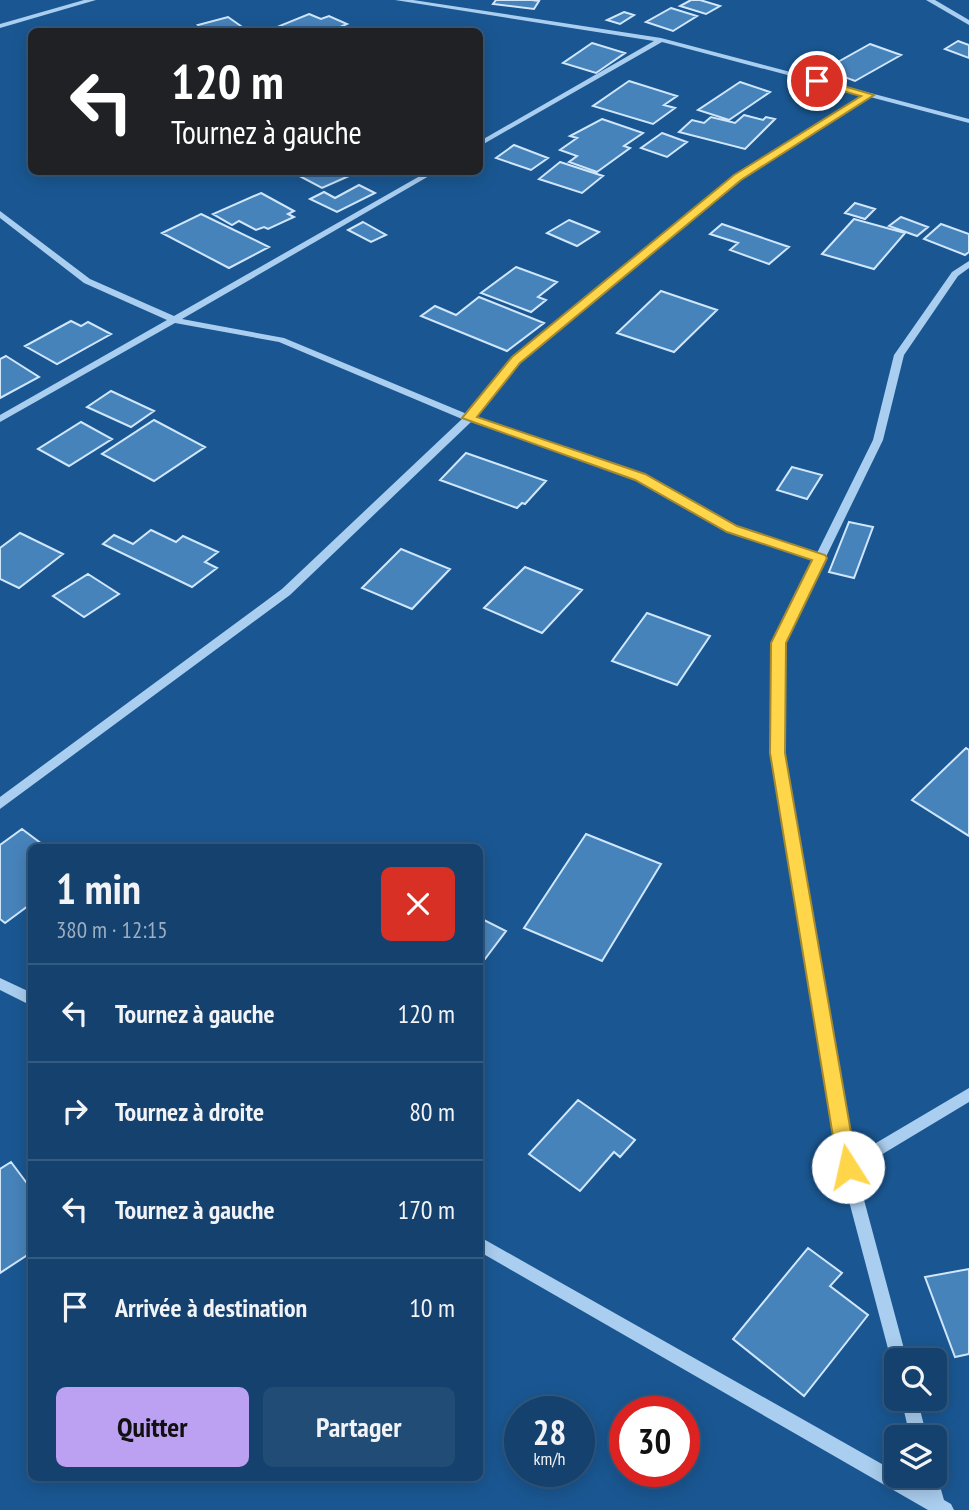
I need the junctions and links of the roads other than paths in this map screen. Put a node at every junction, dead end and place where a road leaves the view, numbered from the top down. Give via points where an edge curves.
1 (92, 0) edge
2 (399, 0) edge
3 (930, 0) edge
4 (969, 23) edge
5 (0, 26) edge
6 (661, 40) junction
7 (869, 95) junction
8 (969, 121) edge
9 (483, 142) edge
10 (427, 175) edge
11 (0, 214) edge
12 (969, 264) edge
13 (175, 320) junction
14 (469, 418) junction
15 (0, 419) edge
16 (820, 558) junction
17 (0, 804) edge
18 (0, 984) edge
19 (28, 998) edge
20 (969, 1094) edge
21 (848, 1167) junction
22 (483, 1246) edge
23 (895, 1348) edge
24 (933, 1488) edge
25 (940, 1509) edge

1 - 5 street
2 - 6 street
3 - 4 street
6 - 7 street
6 - 9 street
7 - 8 street
7 - 14 street via 738,177 516,360
10 - 13 street
11 - 13 street via 87,281
12 - 16 street via 955,274 899,355 878,440
13 - 14 street via 281,340
13 - 15 street
14 - 16 street via 640,477 732,529
14 - 17 street via 286,592
16 - 21 street via 778,643 778,753
18 - 19 street
20 - 21 street
21 - 23 street
22 - 25 street
24 - 25 street

